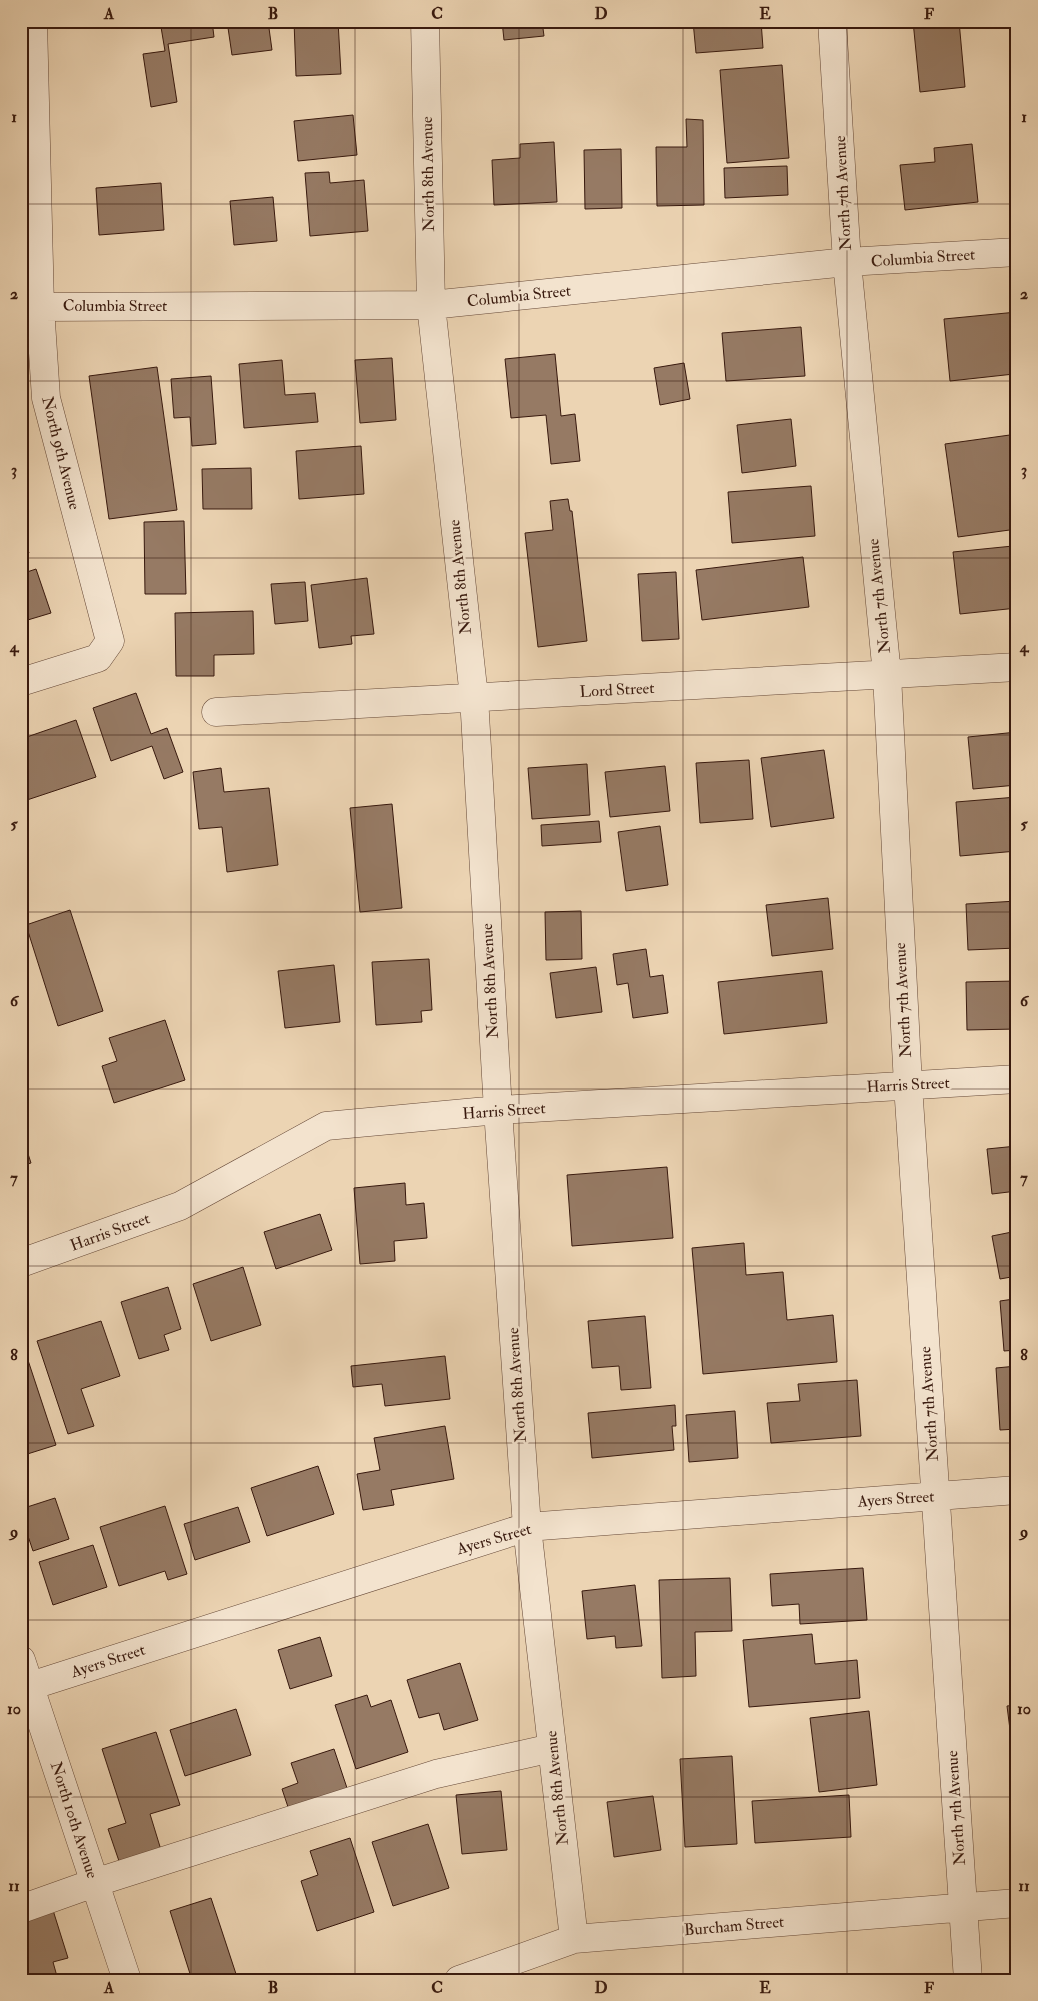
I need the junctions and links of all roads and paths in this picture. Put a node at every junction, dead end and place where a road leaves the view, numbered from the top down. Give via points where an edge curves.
1 (33, 21) edge
2 (425, 21) edge
3 (832, 21) edge
4 (1017, 252) edge
5 (847, 262) junction
6 (431, 305) junction
7 (31, 309) edge
8 (1017, 667) edge
9 (887, 675) junction
10 (21, 682) edge
11 (474, 698) junction
12 (216, 712) dead end
13 (1017, 1079) edge
14 (908, 1085) junction
15 (498, 1110) junction
16 (21, 1263) edge
17 (1017, 1490) edge
18 (935, 1496) junction
19 (527, 1527) junction
20 (21, 1660) edge
21 (26, 1687) edge
22 (552, 1748) junction
23 (94, 1883) junction
24 (1017, 1902) edge
25 (963, 1906) junction
26 (21, 1909) edge
27 (574, 1939) junction
28 (127, 1980) edge
29 (459, 1980) edge
30 (968, 1980) edge

1 - 7 street, North 9th Avenue
2 - 6 street, North 8th Avenue
3 - 5 street, North 7th Avenue
4 - 5 street, Columbia Street
5 - 6 street, Columbia Street
5 - 9 street, North 7th Avenue
6 - 7 street, Columbia Street
6 - 11 street, North 8th Avenue
7 - 10 street, North 9th Avenue via 46,398 110,641 98,658
8 - 9 street, Lord Street
9 - 11 street, Lord Street
9 - 14 street, North 7th Avenue
11 - 12 street, Lord Street
11 - 15 street, North 8th Avenue
13 - 14 street, Harris Street
14 - 15 street, Harris Street
14 - 18 street, North 7th Avenue
15 - 16 street, Harris Street via 326,1126 180,1206
15 - 19 street, North 8th Avenue
17 - 18 street, Ayers Street
18 - 19 street, Ayers Street
18 - 25 street, North 7th Avenue
19 - 21 street, Ayers Street
19 - 22 street, North 8th Avenue
20 - 21 street, North 10th Avenue
21 - 23 street, North 10th Avenue
22 - 23 street via 436,1774
22 - 27 street, North 8th Avenue
23 - 26 street
23 - 28 street, North 10th Avenue
24 - 25 street, Burcham Street
25 - 27 street, Burcham Street
25 - 30 street, North 7th Avenue
27 - 29 street, Burcham Street

